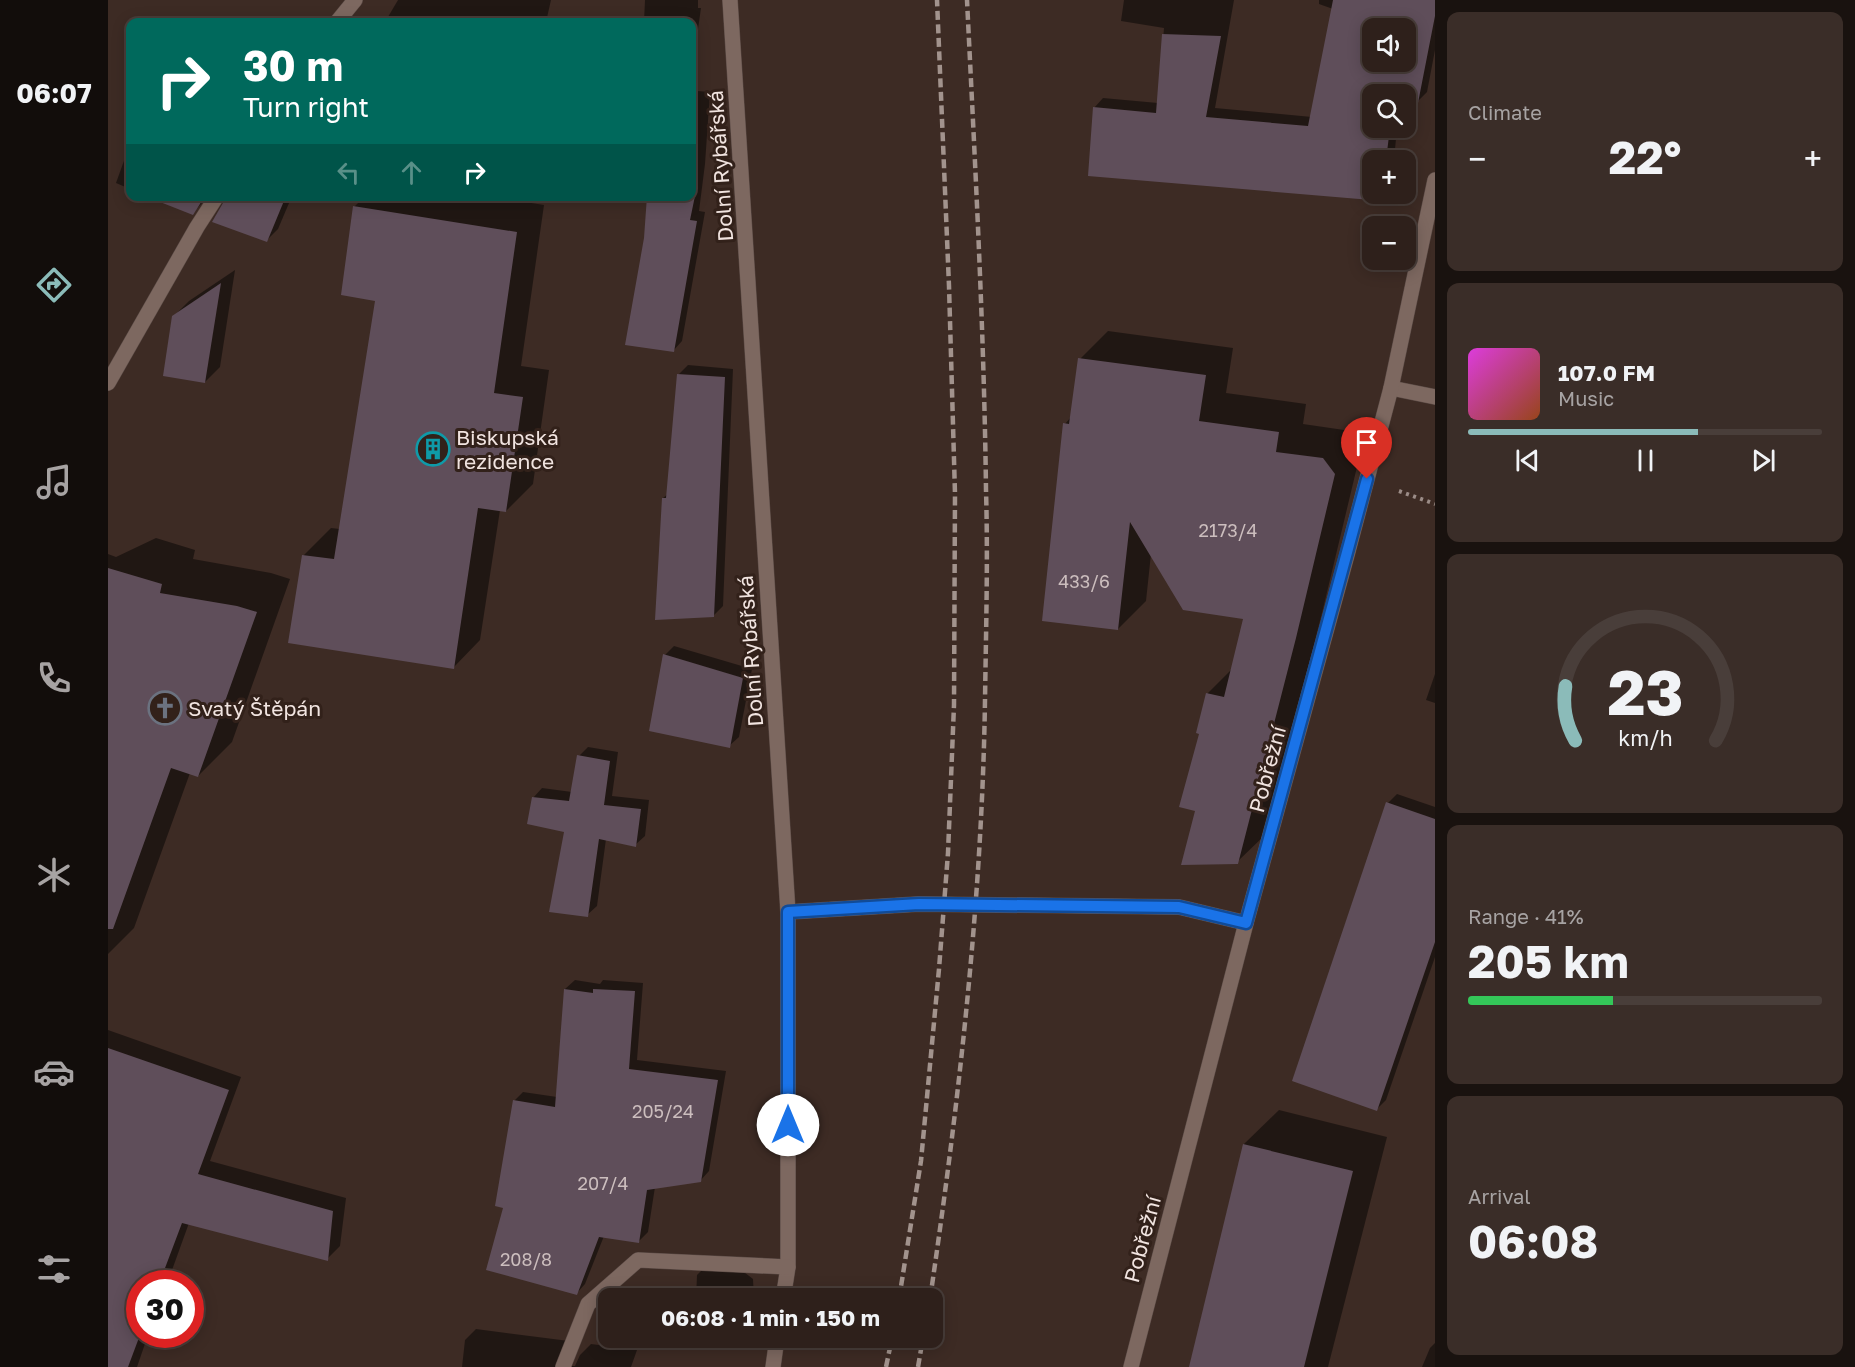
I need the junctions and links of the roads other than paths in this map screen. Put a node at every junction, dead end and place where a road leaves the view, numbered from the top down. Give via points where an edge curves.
1 (355, 0) edge
2 (730, 0) edge
3 (340, 18) edge
4 (1435, 180) edge
5 (214, 201) edge
6 (108, 382) edge
7 (1391, 388) junction
8 (1435, 398) edge
9 (788, 912) junction
10 (1246, 923) junction
11 (788, 1267) junction
12 (785, 1288) edge
13 (776, 1348) edge
14 (563, 1367) edge
15 (773, 1367) edge
16 (1131, 1367) edge

1 - 3 street
2 - 9 street, Dolní Rybářská
4 - 7 street, Pobřežní
5 - 6 street
7 - 8 street
7 - 10 street, Pobřežní
9 - 10 street via 919,904 1179,907
9 - 11 street, Dolní Rybářská
10 - 16 street, Pobřežní
11 - 12 street, Dolní Rybářská
11 - 14 street via 638,1260 588,1304
13 - 15 street

